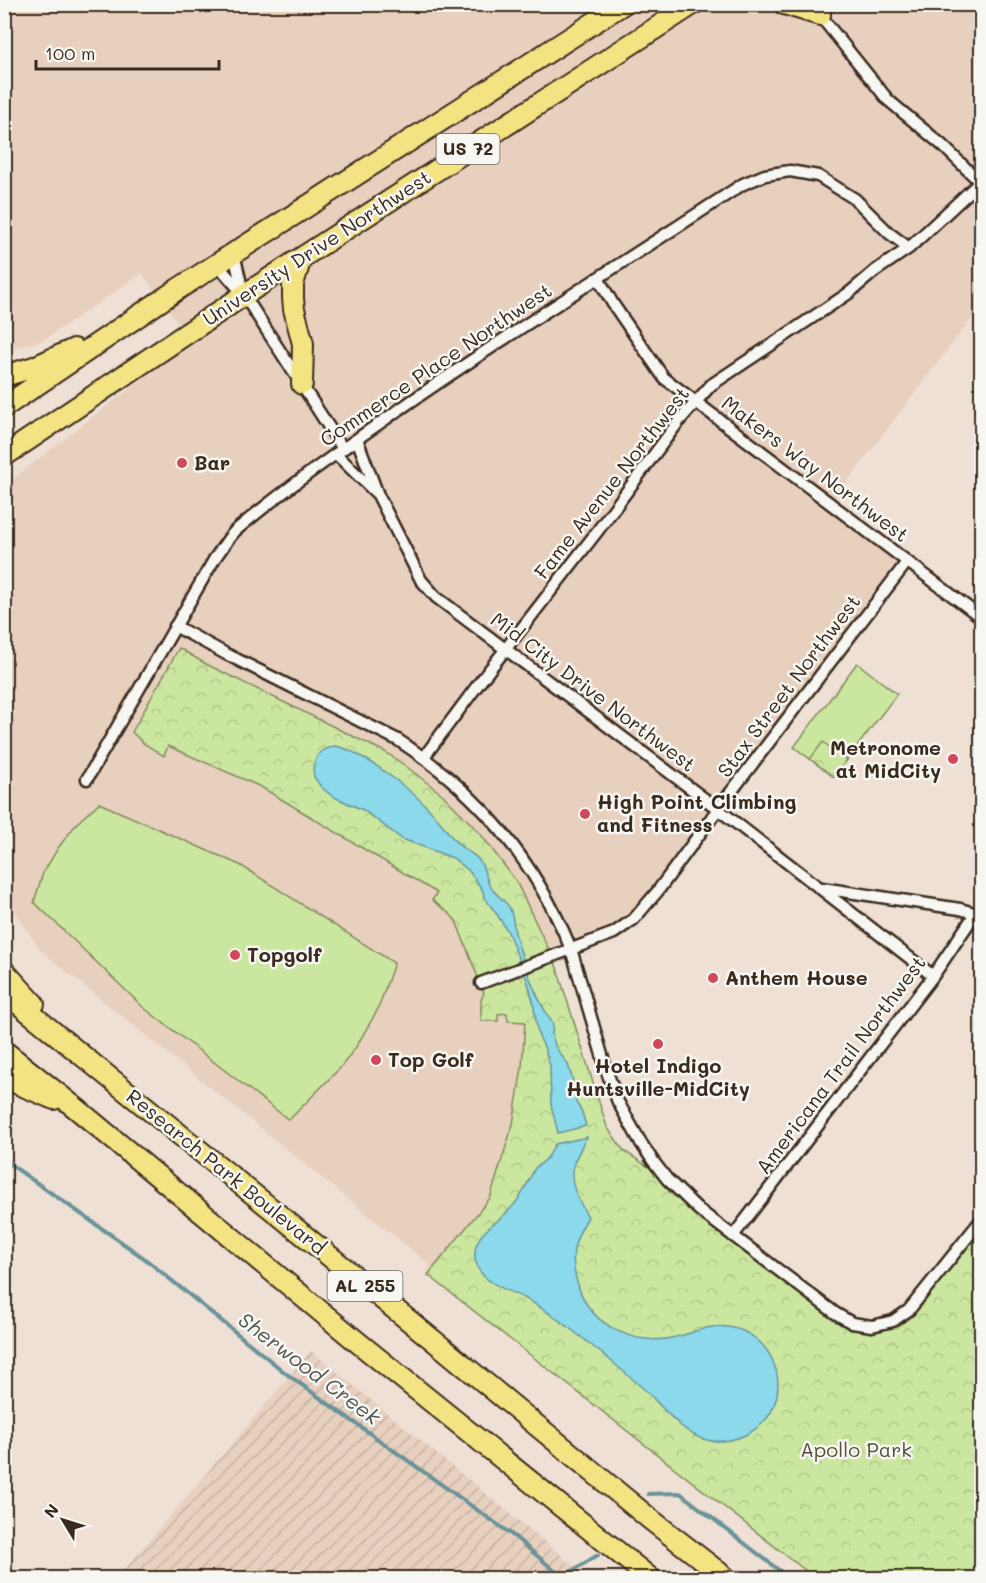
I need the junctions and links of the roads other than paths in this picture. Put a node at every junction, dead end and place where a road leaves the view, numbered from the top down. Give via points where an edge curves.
1 (623, 4) edge
2 (693, 4) edge
3 (784, 4) edge
4 (817, 8) edge
5 (981, 183) edge
6 (909, 248) junction
7 (301, 258) junction
8 (225, 259) junction
9 (598, 278) junction
10 (244, 295) junction
11 (120, 329) junction
12 (4, 376) edge
13 (302, 384) junction
14 (696, 401) junction
15 (4, 407) edge
16 (357, 439) junction
17 (340, 451) junction
18 (4, 456) edge
19 (378, 495) junction
20 (907, 562) junction
21 (981, 618) edge
22 (175, 626) junction
23 (506, 649) junction
24 (424, 757) junction
25 (87, 779) dead end
26 (718, 809) junction
27 (821, 888) junction
28 (978, 914) edge
29 (571, 949) junction
30 (4, 971) edge
31 (933, 976) junction
32 (481, 982) dead end
33 (4, 992) edge
34 (69, 1045) junction
35 (4, 1051) edge
36 (4, 1078) edge
37 (77, 1109) junction
38 (981, 1219) edge
39 (733, 1236) junction
40 (650, 1578) edge
41 (726, 1578) edge

1 - 8 highway, University Drive Northwest / US 72
2 - 7 highway, University Drive Northwest / US 72
3 - 4 highway
4 - 5 street via 888,100
5 - 6 street, Fame Avenue Northwest
6 - 9 street, Commerce Place Northwest via 842,190 818,176 790,171 743,184
6 - 14 street, Fame Avenue Northwest via 711,385
7 - 10 highway, University Drive Northwest / US 72
7 - 13 highway via 293,298 303,344
8 - 10 street
8 - 10 street
8 - 11 highway, University Drive Northwest / US 72
9 - 14 street, Makers Way Northwest via 664,378
9 - 16 street, Commerce Place Northwest
10 - 13 street, Mid City Drive Northwest
10 - 18 highway, University Drive Northwest / US 72
11 - 12 highway
11 - 15 highway, University Drive Northwest / US 72
13 - 17 street, Mid City Drive Northwest
14 - 20 street, Makers Way Northwest
14 - 23 street, Fame Avenue Northwest
16 - 17 street, Commerce Place Northwest
16 - 19 street, Mid City Drive Northwest
17 - 19 street, Mid City Drive Northwest
17 - 22 street, Commerce Place Northwest via 229,538
19 - 23 street, Mid City Drive Northwest via 429,590
20 - 21 street, Makers Way Northwest
20 - 26 street, Stax Street Northwest
22 - 24 street via 370,725
22 - 25 street, Commerce Place Northwest
23 - 24 street, Fame Avenue Northwest
23 - 26 street, Mid City Drive Northwest
24 - 29 street via 467,794 513,844 546,896
26 - 27 street, Mid City Drive Northwest
26 - 29 street, Stax Street Northwest via 634,919 614,933
27 - 28 street, Mid City Drive Northwest
27 - 31 street, Mid City Drive Northwest
28 - 31 street, Americana Trail Northwest
29 - 32 street, Stax Street Northwest
29 - 39 street via 607,1072 629,1124 668,1179
30 - 34 highway
31 - 39 street, Americana Trail Northwest
33 - 34 highway, Research Park Boulevard / AL 255
34 - 41 highway, Research Park Boulevard / AL 255
35 - 37 highway, AL 255
36 - 37 highway
37 - 40 highway, AL 255
38 - 39 street via 909,1310 892,1321 872,1326 852,1323 835,1313

